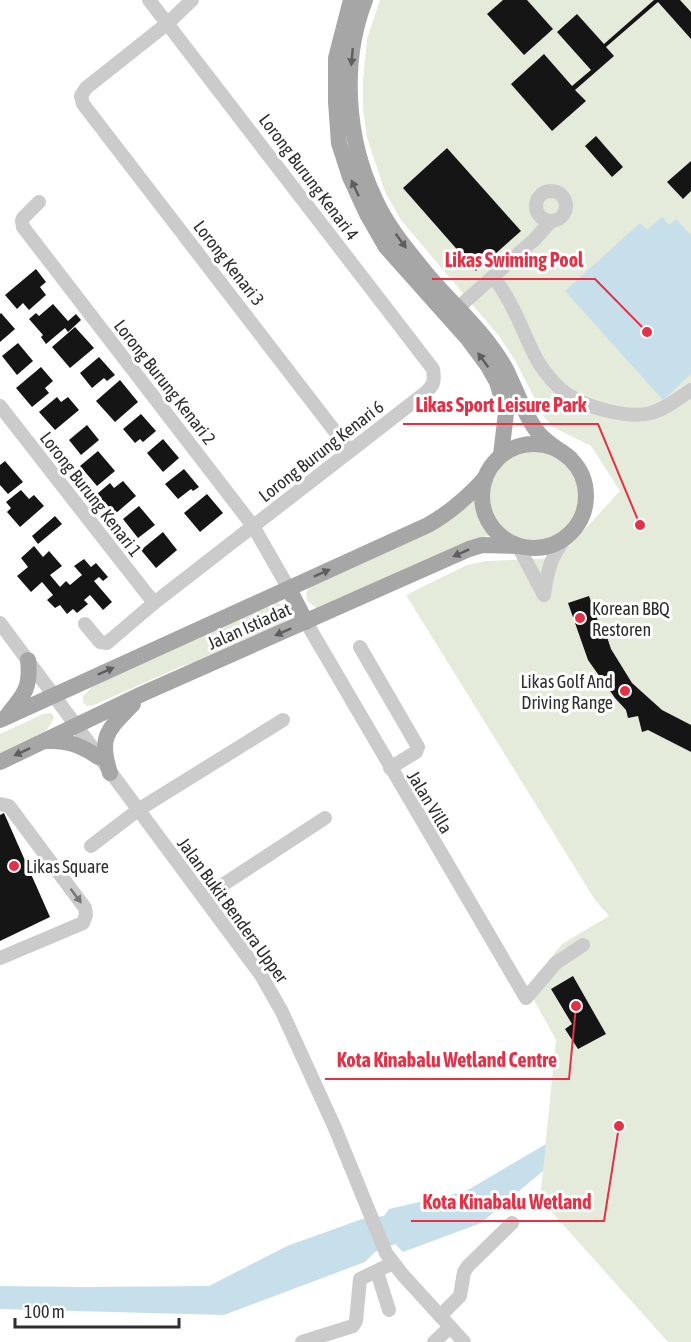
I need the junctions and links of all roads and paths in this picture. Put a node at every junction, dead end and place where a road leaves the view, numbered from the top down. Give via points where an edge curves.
1 (150, 0) edge
2 (192, 0) edge
3 (351, 0) edge
4 (365, 0) edge
5 (168, 23) junction
6 (39, 202) dead end
7 (551, 221) dead end
8 (493, 277) junction
9 (459, 307) junction
10 (434, 379) joint
11 (691, 390) edge
12 (0, 406) edge
13 (351, 451) junction
14 (501, 455) junction
15 (570, 458) junction
16 (484, 478) junction
17 (253, 526) junction
18 (567, 536) junction
19 (518, 546) junction
20 (289, 589) junction
21 (154, 603) junction
22 (306, 622) junction
23 (0, 623) edge
24 (85, 624) dead end
25 (360, 647) dead end
26 (28, 660) junction
27 (142, 694) junction
28 (53, 695) junction
29 (3, 718) edge
30 (283, 720) dead end
31 (76, 726) junction
32 (44, 741) junction
33 (98, 757) junction
34 (0, 762) edge
35 (390, 768) junction
36 (110, 773) junction
37 (0, 804) edge
38 (138, 810) junction
39 (325, 818) dead end
40 (91, 846) dead end
41 (204, 897) junction
42 (583, 945) dead end
43 (0, 958) edge
44 (512, 1223) dead end
45 (390, 1258) junction
46 (377, 1272) junction
47 (388, 1310) dead end
48 (440, 1316) junction
49 (450, 1327) junction
50 (302, 1342) edge
51 (434, 1342) edge
52 (464, 1342) edge

1 - 5 street, Lorong Burung Kenari 4
2 - 5 street
14 -> 3 main road via 506,413 497,382 468,339 386,247 350,177 339,142 336,69
4 -> 9 main road via 355,32 351,82 351,118 362,167 375,201 399,239
5 - 10 street, Lorong Burung Kenari 4 via 433,369
5 - 13 street, Lorong Kenari 3 via 86,88 81,96 83,104
6 - 17 street, Lorong Burung Kenari 2 via 22,220 23,227
7 - 8 street
8 - 9 street
8 - 11 street via 505,292 537,360 569,396 606,410 642,414 668,405
9 - 15 main road via 508,373 533,426
10 - 13 street, Lorong Burung Kenari 6 via 425,393
12 - 21 street, Lorong Burung Kenari 1
13 - 17 street, Lorong Burung Kenari 6
14 - 15 main road via 518,446 536,444 554,448
14 - 16 main road
15 - 18 main road via 583,481 585,507 579,523
16 - 19 main road via 484,511 491,526
20 -> 16 main road, Jalan Istiadat via 443,517 467,499
17 - 20 street, Lorong Burung Kenari 2
17 - 21 street, Lorong Burung Kenari 6
18 - 19 main road via 552,545
18 - 19 street via 548,568 544,595
19 -> 22 main road, Jalan Istiadat via 482,545 469,549
20 - 22 main road
28 -> 20 main road, Jalan Istiadat
21 - 24 street, Lorong Burung Kenari 6 via 107,643 100,642
22 -> 27 main road, Jalan Istiadat
22 - 35 street, Jalan Villa
23 - 26 street, Jalan Bukit Bendera Upper
25 - 35 street via 418,747
26 - 28 street, Jalan Bukit Bendera Upper
26 - 29 main road via 30,677 24,695
27 - 31 main road, Jalan Istiadat
27 - 36 main road via 110,729 104,755
28 - 29 main road, Jalan Istiadat
28 - 31 street, Jalan Bukit Bendera Upper
30 - 38 street
31 - 32 main road, Jalan Istiadat
31 - 33 street, Jalan Bukit Bendera Upper
32 - 33 main road via 61,740
32 -> 34 main road, Jalan Istiadat
33 - 36 street, Jalan Bukit Bendera Upper
35 - 42 street, Jalan Villa via 526,998 556,963
36 - 38 street, Jalan Bukit Bendera Upper
37 -> 43 street via 9,806 87,915 83,923
38 - 40 street
38 - 41 street, Jalan Bukit Bendera Upper
39 - 41 street
41 - 45 street, Jalan Bukit Bendera Upper via 261,975 282,1012
44 - 48 street via 468,1266 460,1296
45 - 46 street
45 - 48 street, Jalan Bukit Bendera Upper
46 - 47 street
46 - 50 street via 359,1281 356,1321 352,1326
48 - 49 street, Jalan Bukit Bendera Upper
49 - 51 street
49 - 52 street, Jalan Bukit Bendera Upper

